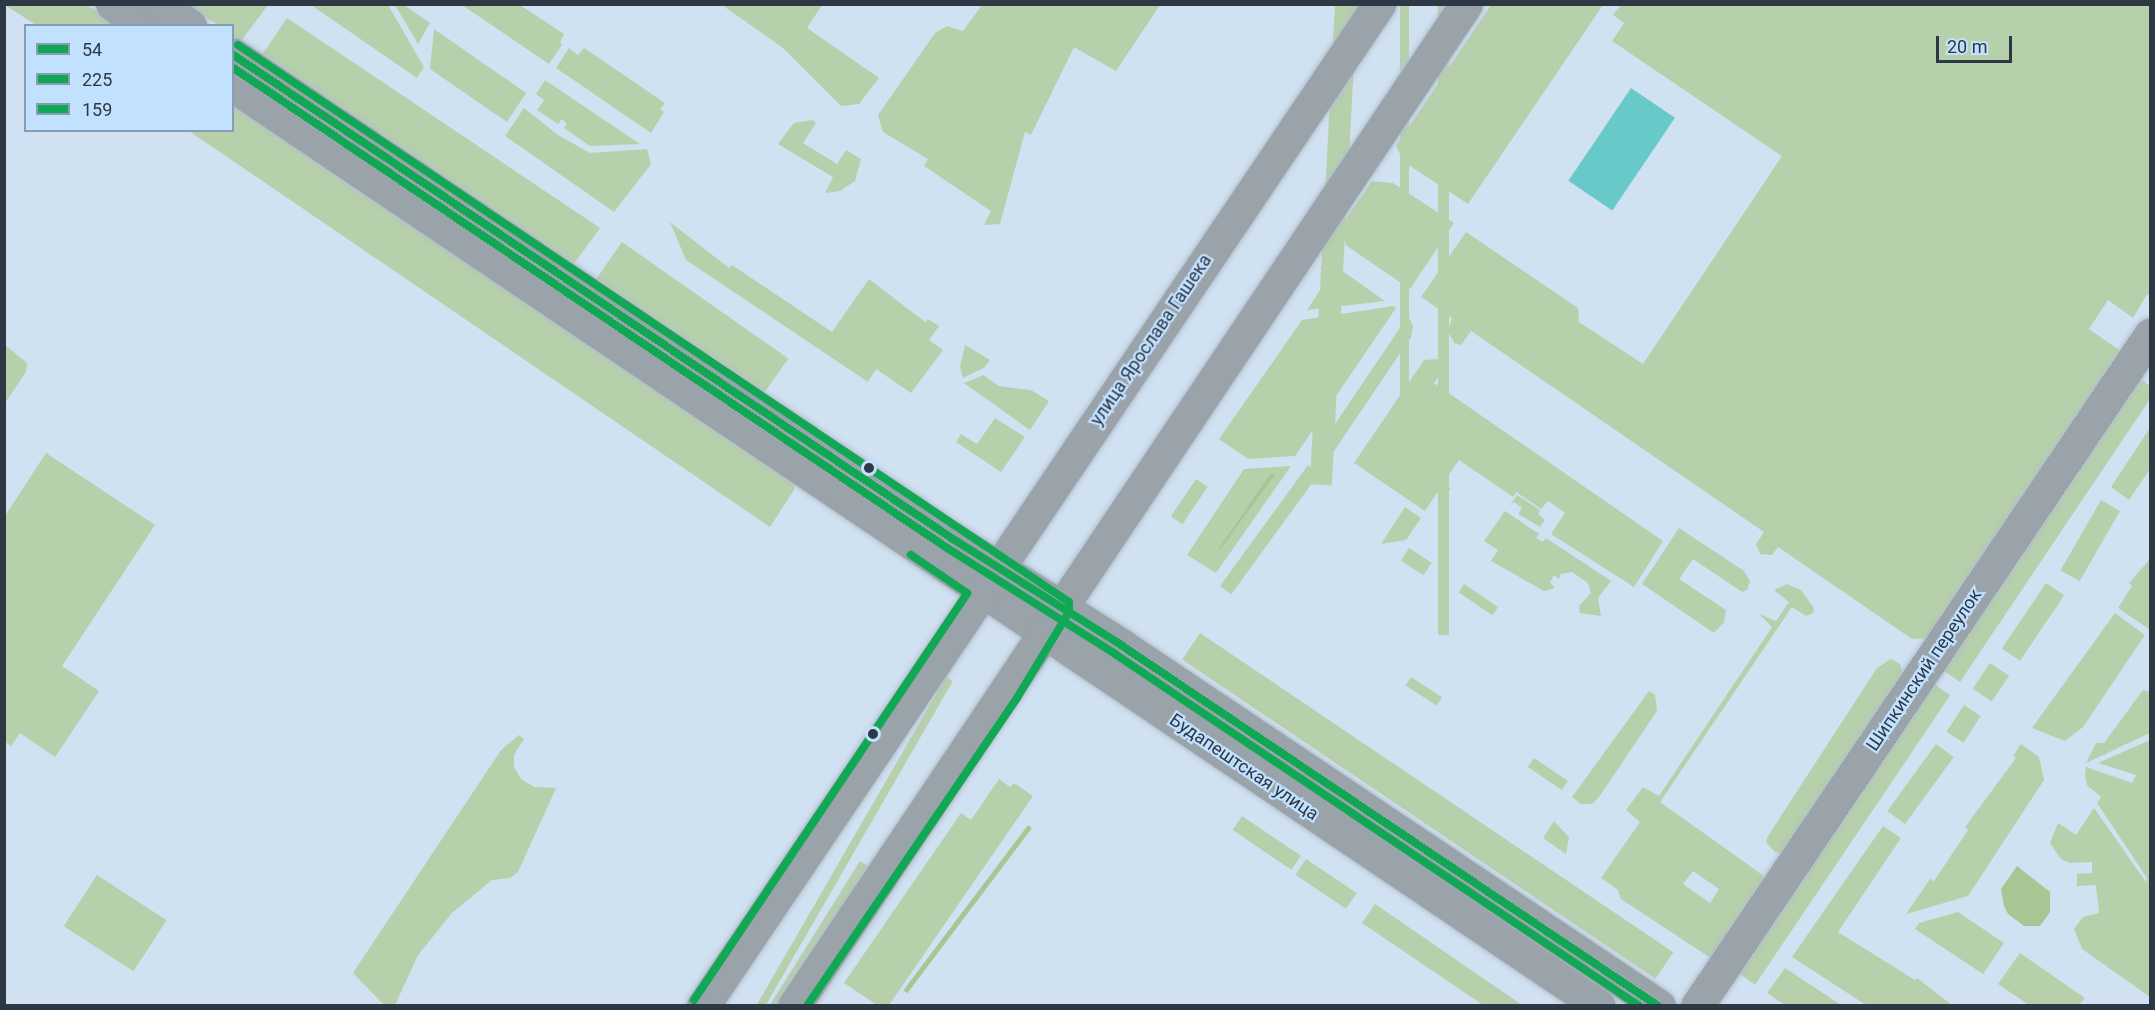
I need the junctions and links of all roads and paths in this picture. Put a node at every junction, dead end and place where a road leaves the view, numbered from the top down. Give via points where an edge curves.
1 (112, 4) edge
2 (159, 4) edge
3 (1379, 4) edge
4 (1466, 4) edge
5 (141, 24) edge
6 (187, 24) edge
7 (234, 55) edge
8 (234, 87) edge
9 (2151, 335) edge
10 (990, 579) junction
11 (1052, 620) junction
12 (703, 1005) edge
13 (794, 1005) edge
14 (1599, 1005) edge
15 (1659, 1005) edge
16 (1697, 1005) edge

1 - 5 street
2 - 6 street
3 - 10 street, улица Ярослава Гашека
4 - 11 street
7 - 10 street, Будапештская улица
8 - 10 street, Будапештская улица
9 - 16 street, Шипкинский переулок
10 - 11 street, Будапештская улица
10 - 12 street, улица Ярослава Гашека
11 - 13 street via 1002,701
11 - 14 street, Будапештская улица
11 - 15 street, Будапештская улица

